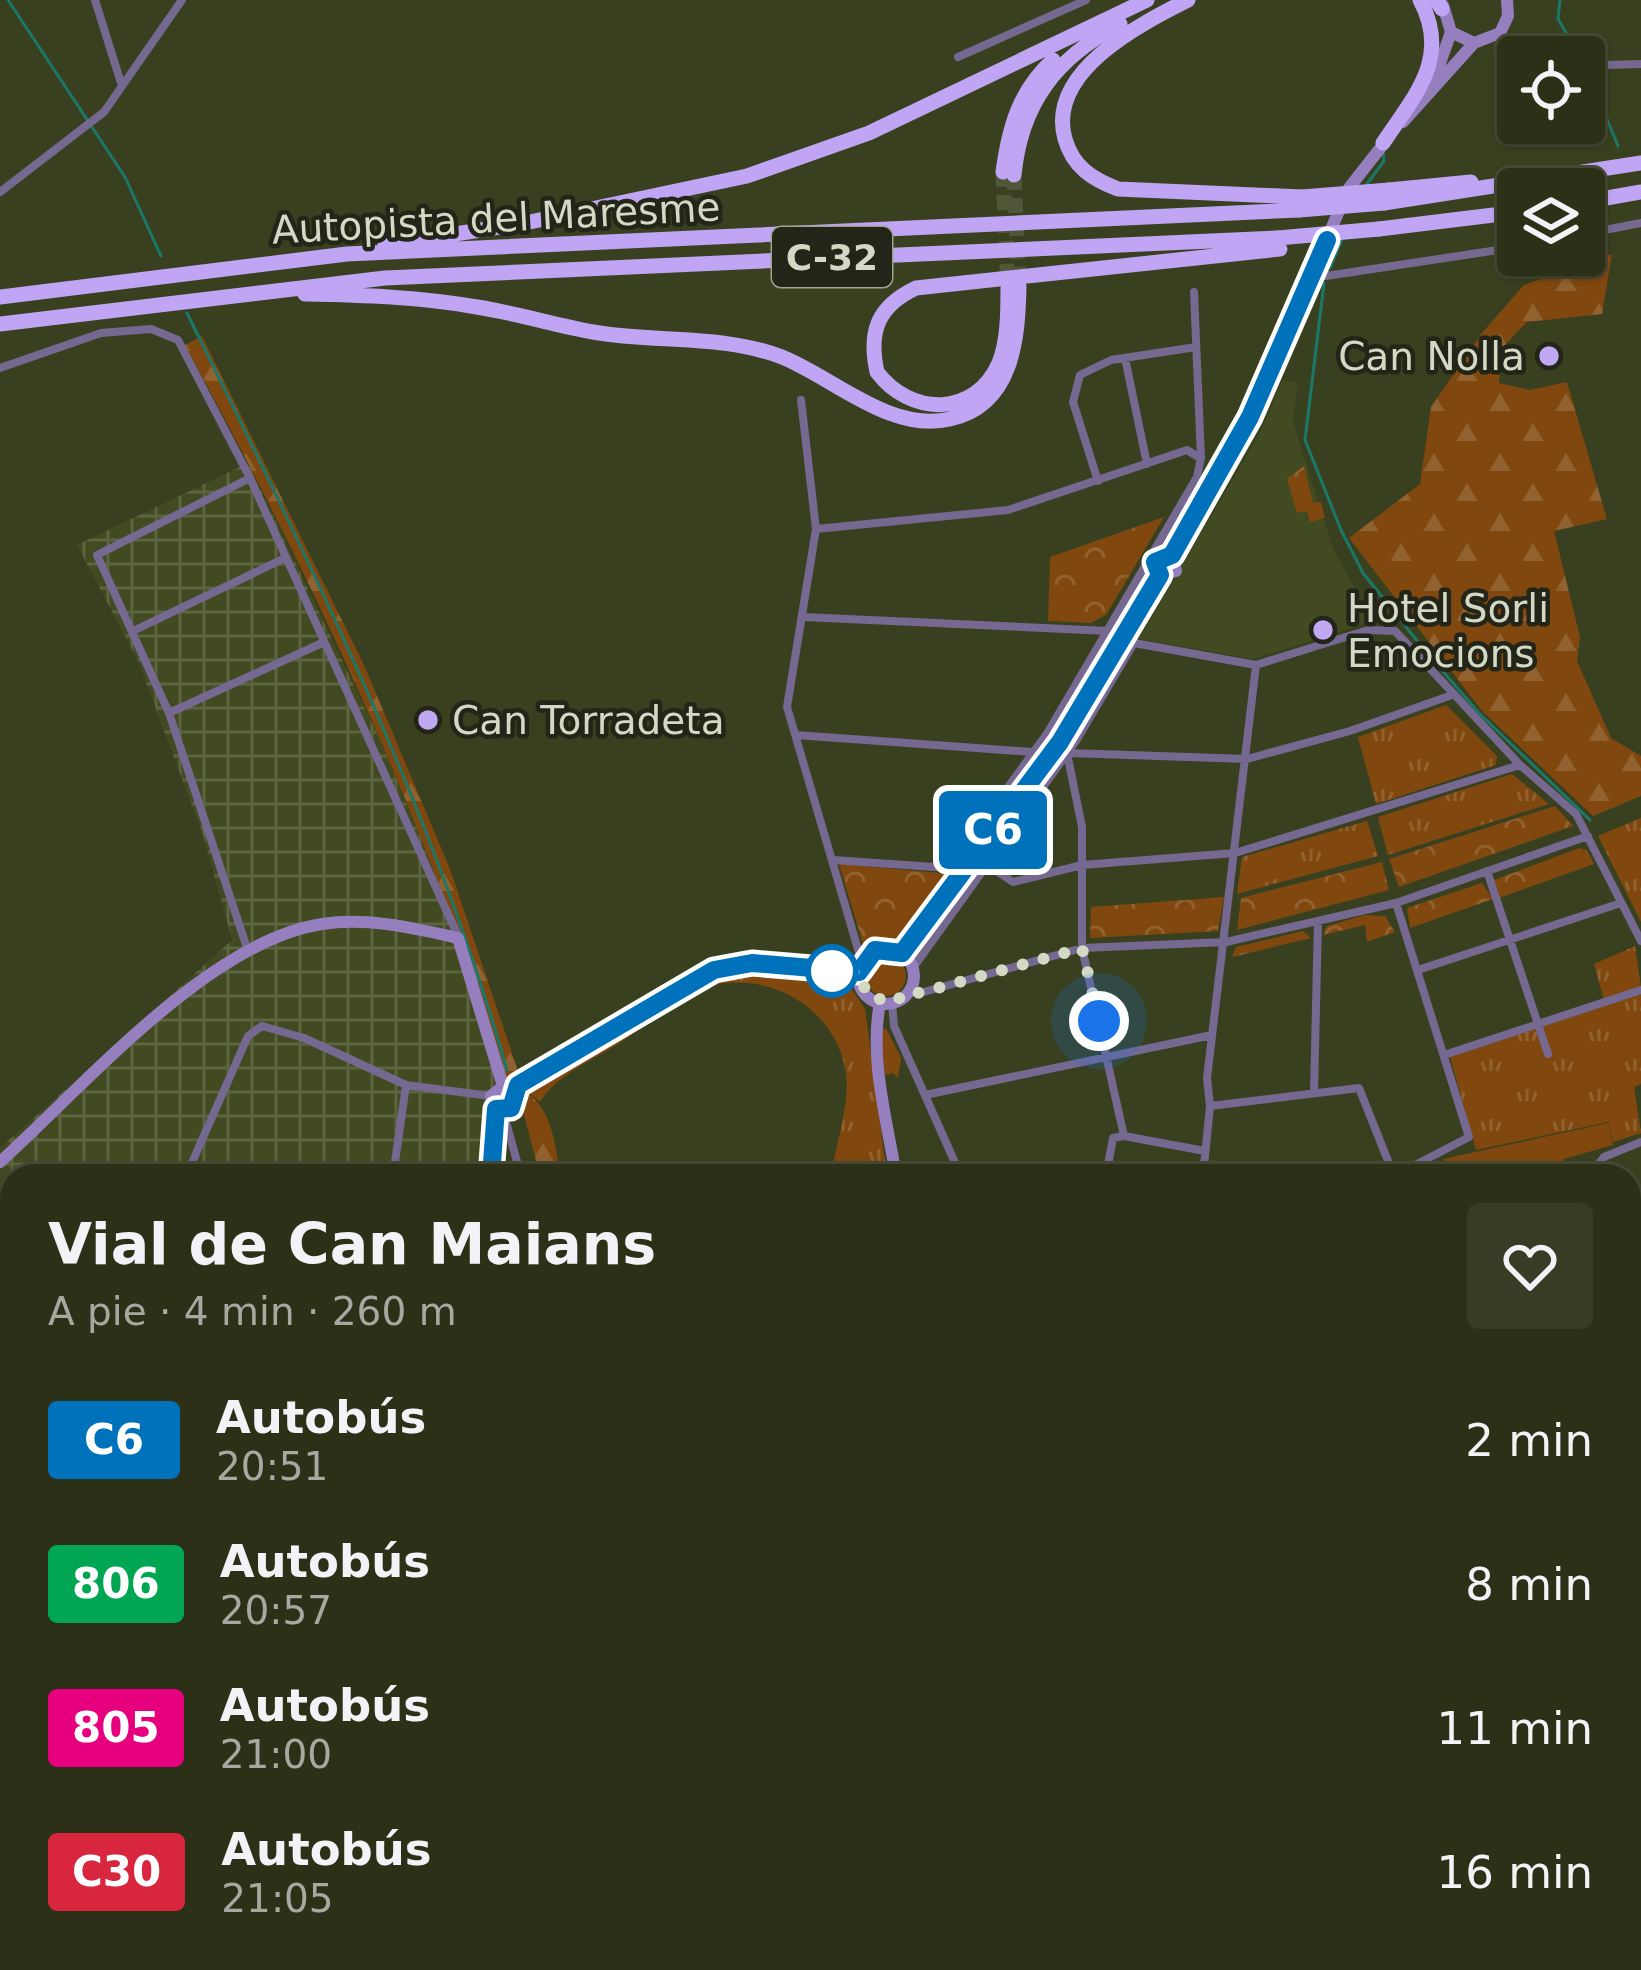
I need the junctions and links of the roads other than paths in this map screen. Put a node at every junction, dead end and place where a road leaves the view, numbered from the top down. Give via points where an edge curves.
1 (95, 0) edge
2 (182, 0) edge
3 (1086, 0) edge
4 (1147, 0) edge
5 (1168, 0) edge
6 (1188, 0) edge
7 (1420, 0) edge
8 (1507, 0) edge
9 (1522, 0) edge
10 (1441, 3) edge
11 (1508, 16) junction
12 (1103, 22) junction
13 (1450, 32) junction
14 (1474, 43) junction
15 (958, 57) dead end
16 (1641, 64) edge
17 (1605, 65) edge
18 (121, 83) junction
19 (1425, 100) junction
20 (1383, 142) junction
21 (1641, 163) edge
22 (0, 192) edge
23 (1641, 192) edge
24 (1605, 198) edge
25 (1300, 203) junction
26 (1497, 215) edge
27 (1641, 223) edge
28 (1605, 230) edge
29 (1279, 244) junction
30 (1497, 250) edge
31 (347, 254) junction
32 (1320, 255) junction
33 (1326, 276) junction
34 (1310, 281) junction
35 (1010, 283) junction
36 (242, 292) junction
37 (1194, 292) dead end
38 (0, 297) edge
39 (0, 324) edge
40 (1196, 347) junction
41 (1125, 358) junction
42 (0, 368) edge
43 (801, 400) dead end
44 (1200, 462) junction
45 (1148, 464) junction
46 (1218, 472) junction
47 (250, 478) junction
48 (1098, 481) junction
49 (816, 529) junction
50 (1162, 537) junction
51 (283, 560) junction
52 (1158, 564) junction
53 (803, 617) junction
54 (1132, 624) junction
55 (133, 631) junction
56 (1108, 632) junction
57 (322, 643) junction
58 (1134, 643) junction
59 (1256, 665) junction
60 (1452, 695) junction
61 (169, 713) junction
62 (796, 735) junction
63 (1034, 752) junction
64 (1067, 753) junction
65 (1246, 759) junction
66 (1520, 765) junction
67 (1588, 836) junction
68 (1235, 853) junction
69 (833, 860) junction
70 (987, 865) junction
71 (1082, 865) junction
72 (1487, 871) junction
73 (1396, 903) junction
74 (1622, 903) junction
75 (1318, 921) junction
76 (458, 938) junction
77 (1510, 939) junction
78 (1641, 940) edge
79 (1226, 942) junction
80 (1082, 948) junction
81 (247, 949) junction
82 (902, 953) junction
83 (860, 968) junction
84 (913, 968) junction
85 (1417, 970) junction
86 (910, 991) junction
87 (1641, 991) edge
88 (886, 1003) junction
89 (1538, 1024) junction
90 (1213, 1035) junction
91 (1548, 1054) dead end
92 (1444, 1055) junction
93 (1107, 1057) junction
94 (406, 1085) junction
95 (508, 1089) junction
96 (1314, 1092) junction
97 (925, 1095) junction
98 (497, 1106) junction
99 (1210, 1106) junction
100 (1124, 1136) junction
101 (1641, 1142) edge
102 (1204, 1151) junction
103 (0, 1162) edge
104 (191, 1164) edge
105 (394, 1164) edge
106 (492, 1164) edge
107 (517, 1164) edge
108 (894, 1164) edge
109 (956, 1164) edge
110 (1108, 1164) edge
111 (1203, 1164) edge
112 (1389, 1164) edge
113 (1417, 1164) edge
114 (1598, 1164) edge

1 - 18 street
2 - 18 street
3 - 15 street
4 - 12 highway
5 - 12 highway via 1057,68 1018,133 1009,173 1009,131 1022,96 1047,65
6 - 25 highway via 1133,31 1076,80 1062,110 1070,153 1096,181 1118,189
7 - 20 highway via 1433,28 1434,58
8 - 11 street
9 - 11 street
10 - 13 street
11 - 14 street via 1500,32
12 - 31 highway, C-32 via 869,134 746,176
13 - 14 street
13 - 19 street
14 - 19 street
16 - 17 street
18 - 22 street via 86,131
19 - 20 street
20 - 32 street via 1349,188
21 - 25 highway, bridge
23 - 24 highway
25 - 31 highway, Autopista del Maresme / C-32
26 - 29 highway, bridge
27 - 28 street
29 - 35 highway
29 - 36 highway, Autopista del Maresme / C-32 via 694,261
30 - 33 street
31 - 38 highway, Autopista del Maresme / C-32
32 - 33 street
32 - 34 street
33 - 34 street
34 - 46 street
35 - 35 highway via 1000,361 974,395 943,406 915,403 877,372 872,338 892,299 916,288
35 - 36 highway via 1018,332 997,389 962,416 925,421 782,357 736,345 596,333 472,306
36 - 39 highway, Autopista del Maresme / C-32
37 - 40 street
40 - 41 street
40 - 44 street
41 - 45 street
41 - 48 street via 1096,365 1074,384
42 - 47 street via 101,333 151,329 178,340
43 - 49 street
44 - 45 street via 1187,450
44 - 46 street
44 - 50 street
45 - 48 street
46 - 52 street
47 - 51 street
47 - 55 street via 98,550
48 - 49 street via 1008,510
49 - 53 street
50 - 52 street
50 - 52 street
51 - 55 street
51 - 57 street
52 - 54 street
52 - 56 street
53 - 56 street
53 - 62 street via 787,707
54 - 58 street
54 - 82 street via 1060,742
55 - 61 street
56 - 63 street
57 - 61 street
57 - 76 street
58 - 59 street
58 - 64 street
59 - 60 street via 1387,628
59 - 65 street
60 - 65 street
60 - 66 street
61 - 81 street
62 - 63 street
62 - 69 street
63 - 69 street via 949,868
64 - 65 street
64 - 70 street
64 - 71 street
65 - 68 street
66 - 67 street via 1576,814
66 - 68 street
67 - 72 street
67 - 74 street
68 - 71 street
68 - 79 street
69 - 83 street
70 - 71 street via 1013,882
70 - 84 street
71 - 80 street
72 - 73 street
72 - 77 street
73 - 75 street
73 - 85 street
74 - 77 street
74 - 78 street
75 - 79 street
75 - 96 street
76 - 81 street via 345,922
76 - 95 street
77 - 85 street
77 - 89 street
79 - 80 street
79 - 90 street
80 - 86 street
80 - 93 street
81 - 103 street via 200,978
82 - 83 street via 884,948
82 - 84 street
83 - 88 street via 862,988
83 - 95 street via 752,963 714,970
84 - 86 street
85 - 92 street
86 - 88 street
87 - 89 street
88 - 97 street
88 - 108 street via 878,1061
89 - 91 street
89 - 92 street
90 - 93 street
90 - 99 street
92 - 113 street via 1469,1137
93 - 97 street
93 - 100 street
94 - 98 street
94 - 104 street via 262,1026 248,1036
94 - 105 street
95 - 98 street
95 - 98 street via 514,1104
96 - 99 street
96 - 112 street via 1359,1088
97 - 109 street
98 - 106 street
98 - 107 street
99 - 102 street
100 - 102 street
100 - 110 street via 1113,1138
101 - 114 street
102 - 111 street

